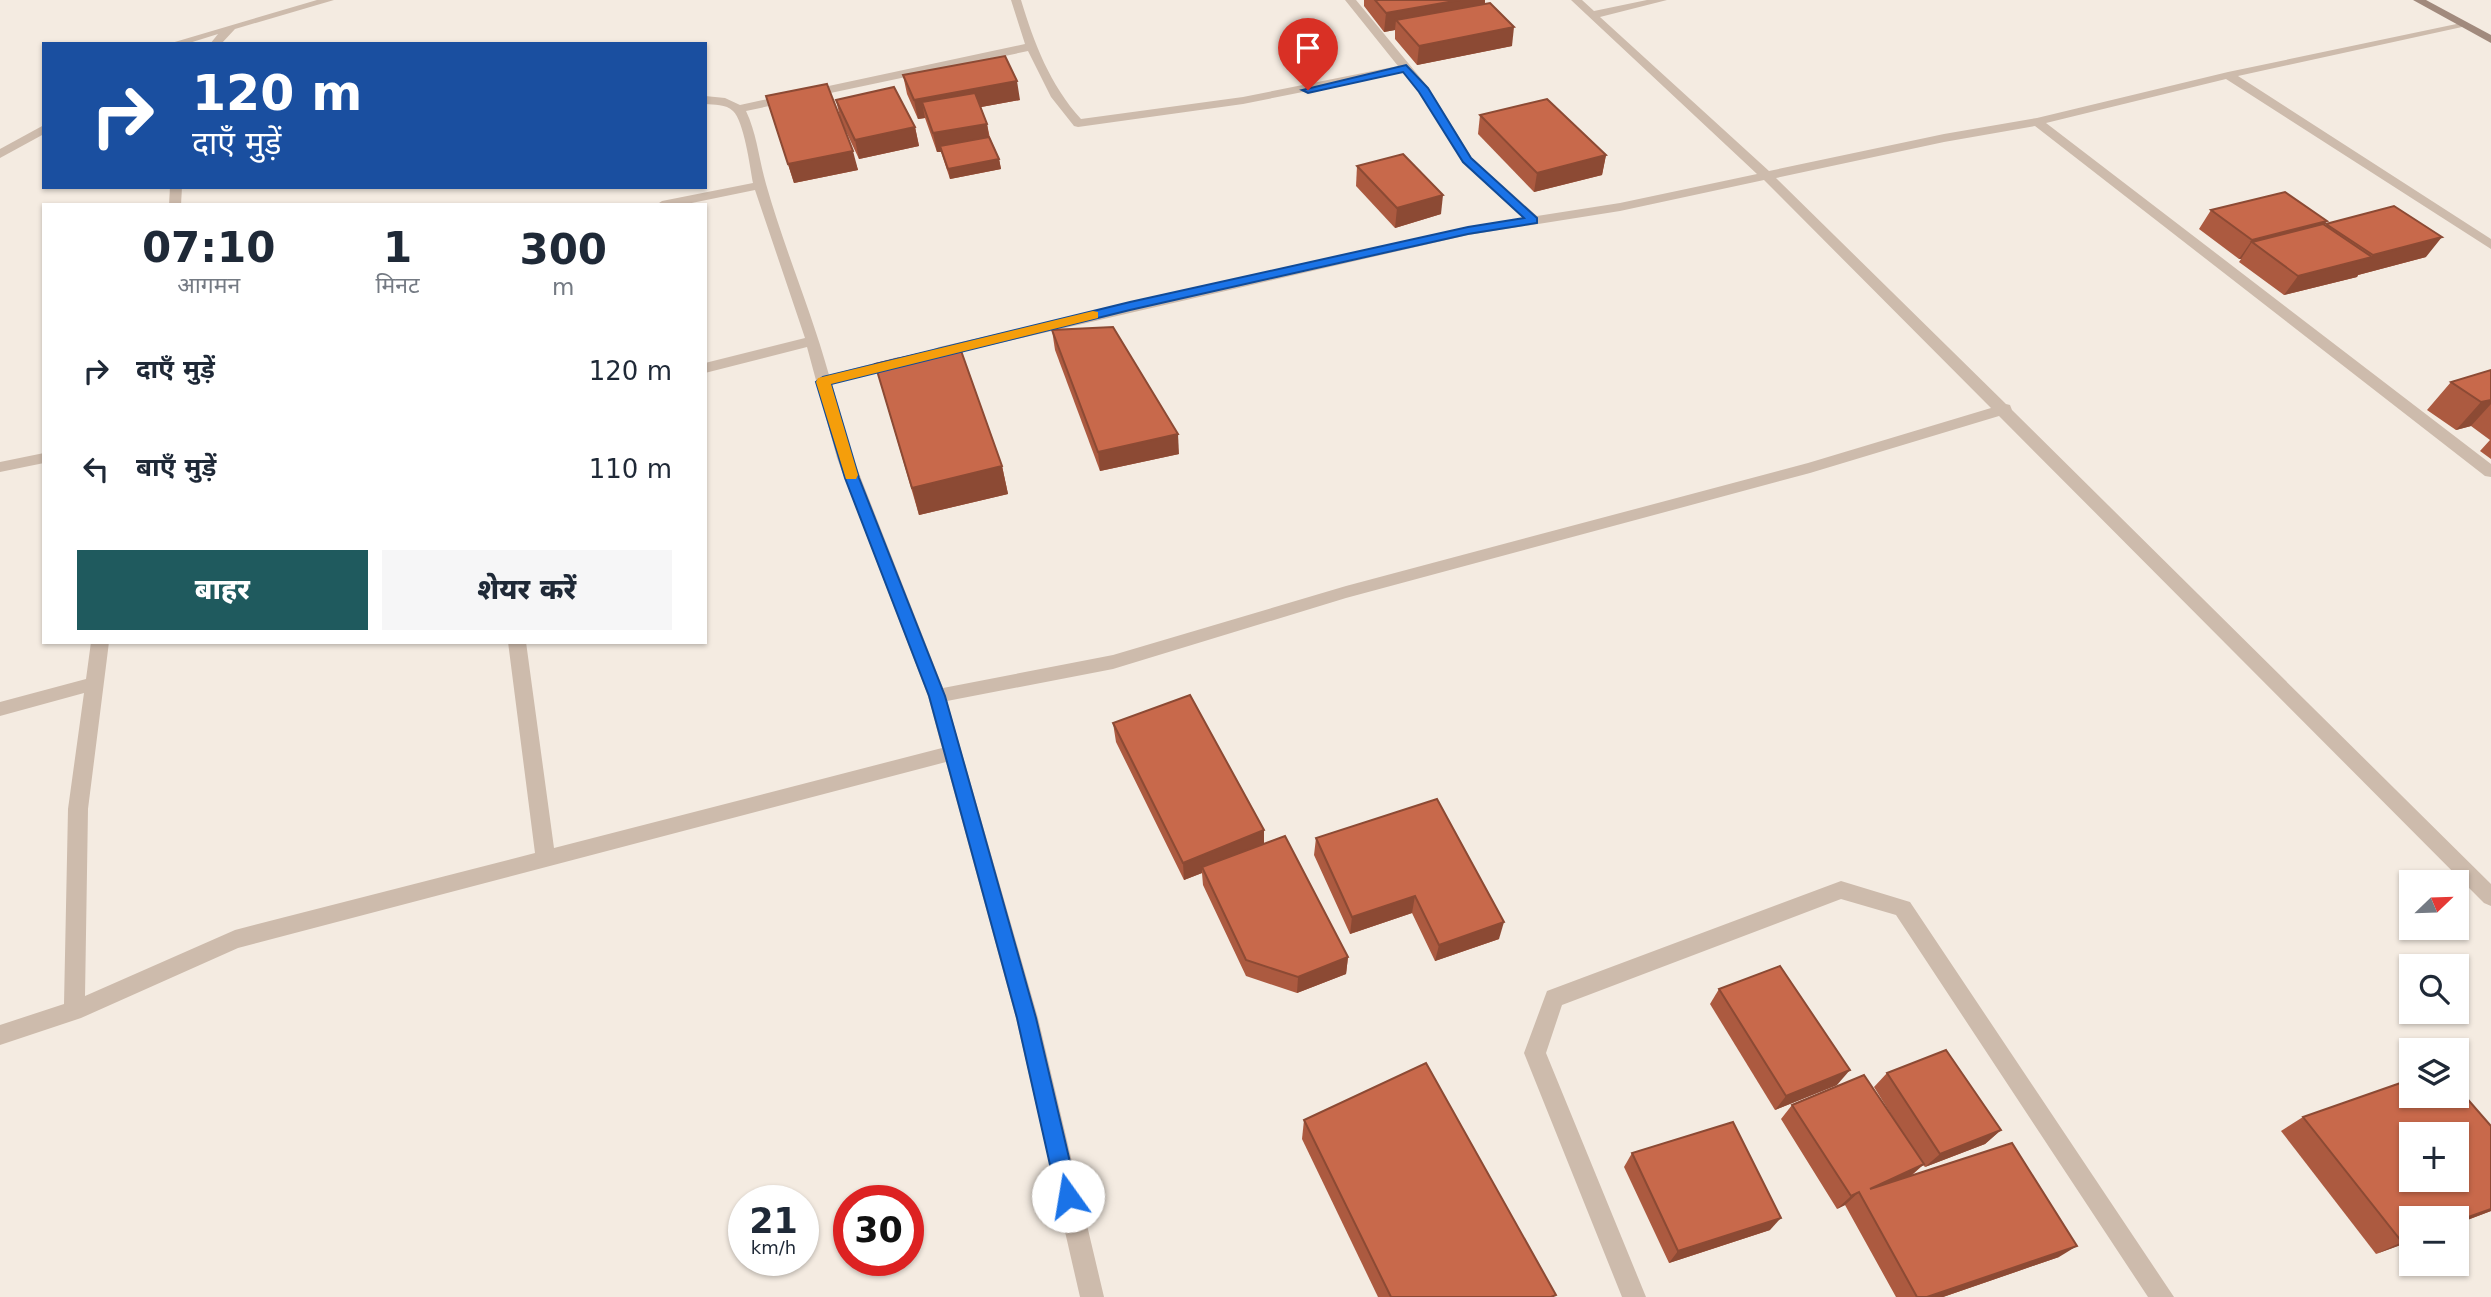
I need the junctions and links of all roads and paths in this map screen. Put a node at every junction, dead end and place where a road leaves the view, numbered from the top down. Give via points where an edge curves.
1 (329, 0) edge
2 (1016, 0) edge
3 (1350, 0) edge
4 (1576, 0) edge
5 (1662, 0) edge
6 (2417, 0) edge
7 (1592, 15) junction
8 (2462, 24) junction
9 (231, 27) junction
10 (2491, 40) edge
11 (180, 42) edge
12 (217, 42) edge
13 (1033, 47) junction
14 (1406, 68) junction
15 (2228, 75) junction
16 (707, 100) edge
17 (739, 109) junction
18 (2037, 122) junction
19 (42, 130) edge
20 (0, 154) edge
21 (1765, 174) junction
22 (760, 185) junction
23 (672, 203) edge
24 (1533, 220) junction
25 (2491, 245) edge
26 (812, 341) junction
27 (707, 367) edge
28 (823, 382) junction
29 (2005, 409) junction
30 (42, 457) edge
31 (0, 467) edge
32 (2491, 472) edge
33 (100, 644) edge
34 (517, 644) edge
35 (93, 684) junction
36 (937, 696) junction
37 (0, 709) edge
38 (953, 753) junction
39 (545, 857) junction
40 (2491, 897) edge
41 (74, 1011) junction
42 (0, 1035) edge
43 (1091, 1297) edge
44 (1634, 1297) edge
45 (2162, 1297) edge

1 - 9 street
2 - 13 street
3 - 14 street
4 - 7 street
5 - 7 street
6 - 8 street
7 - 21 street
8 - 10 street
8 - 15 street
9 - 11 street
9 - 12 street
13 - 14 street via 1062,107 1078,123 1264,98
13 - 17 street
14 - 24 street via 1467,160
15 - 18 street
15 - 25 street
16 - 17 street
17 - 22 street
18 - 21 street
18 - 32 street
19 - 20 street
21 - 24 street via 1620,207
21 - 29 street
22 - 23 street
22 - 26 street
24 - 28 street via 1312,265
26 - 27 street
26 - 28 street
28 - 36 street via 852,478
29 - 36 street via 1810,468 1346,593 1113,662
29 - 40 street
30 - 31 street
33 - 35 street
34 - 39 street
35 - 37 street
35 - 41 street via 78,809
36 - 38 street
38 - 39 street
38 - 43 street via 1027,1018
39 - 41 street via 235,939
41 - 42 street
44 - 45 street via 1535,1053 1554,998 1841,890 1903,908

